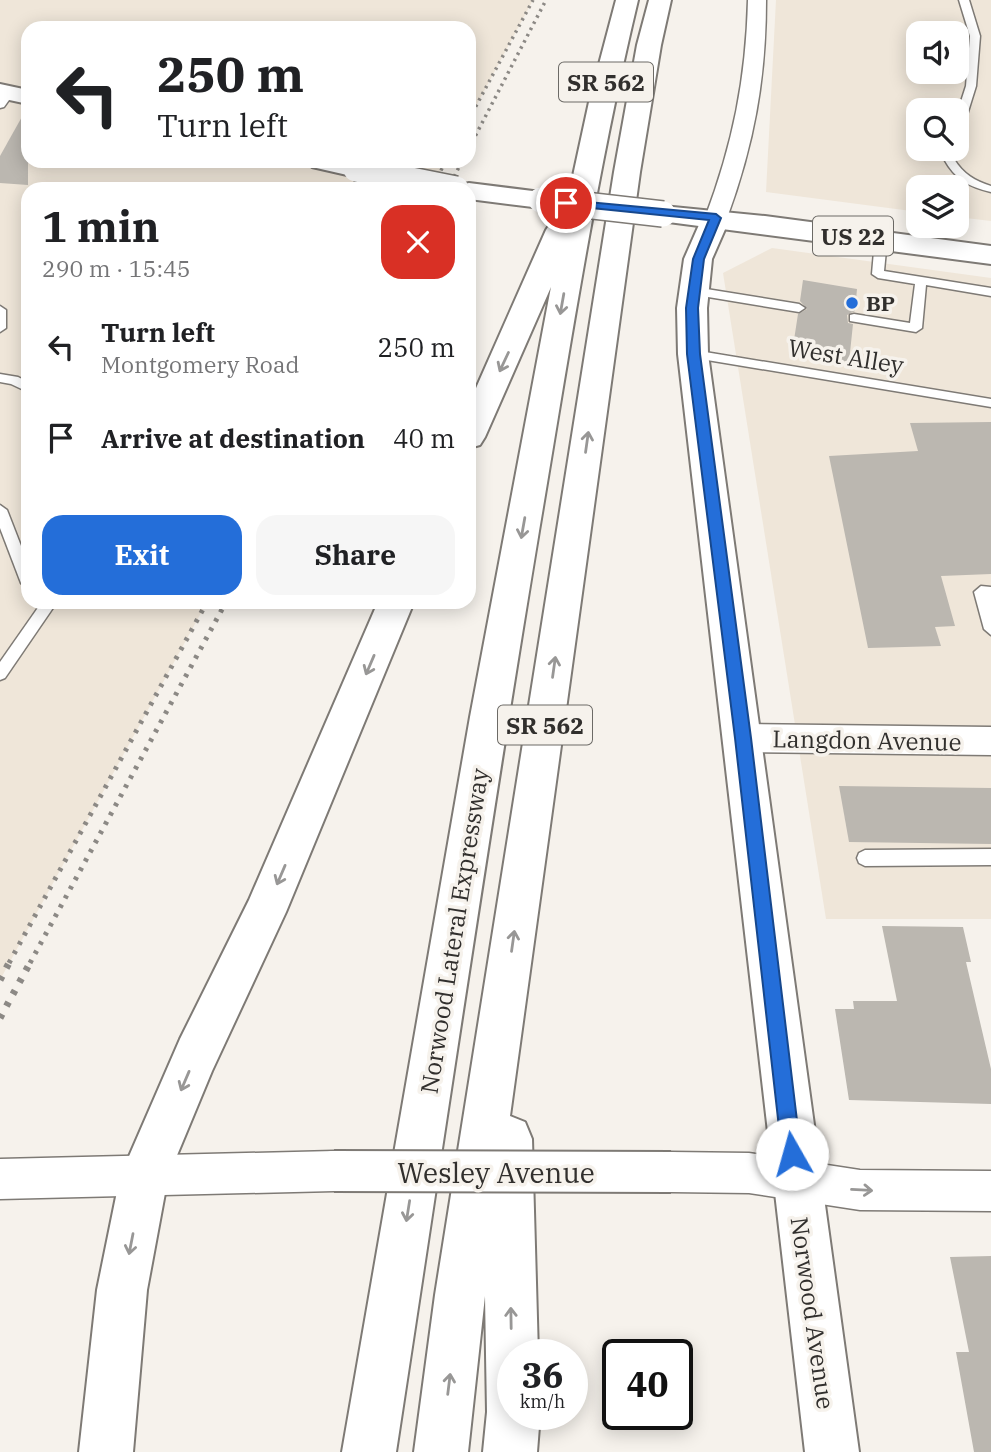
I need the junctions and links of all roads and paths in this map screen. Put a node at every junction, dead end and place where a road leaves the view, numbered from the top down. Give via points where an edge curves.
1 (627, 0) edge
2 (660, 0) edge
3 (757, 0) edge
4 (964, 0) edge
5 (967, 98) edge
6 (950, 161) edge
7 (589, 164) junction
8 (352, 168) edge
9 (421, 182) edge
10 (991, 188) edge
11 (476, 192) edge
12 (716, 218) junction
13 (881, 240) junction
14 (991, 255) edge
15 (921, 281) junction
16 (694, 291) junction
17 (991, 292) edge
18 (799, 308) dead end
19 (0, 310) edge
20 (854, 318) dead end
21 (0, 328) edge
22 (694, 354) junction
23 (0, 378) edge
24 (21, 384) edge
25 (991, 403) edge
26 (476, 422) edge
27 (0, 510) edge
28 (21, 565) edge
29 (991, 593) edge
30 (38, 609) edge
31 (393, 609) edge
32 (991, 629) edge
33 (0, 674) edge
34 (743, 738) junction
35 (991, 741) edge
36 (991, 857) edge
37 (864, 858) dead end
38 (506, 988) junction
39 (144, 1177) junction
40 (0, 1179) edge
41 (795, 1182) junction
42 (991, 1191) edge
43 (512, 1339) edge
44 (512, 1430) edge
45 (106, 1452) edge
46 (369, 1452) edge
47 (441, 1452) edge
48 (510, 1452) edge
49 (832, 1452) edge

1 - 7 main road, Norwood Lateral Expressway / SR 562
38 -> 2 main road, SR 562 via 627,172
3 - 12 street via 755,66 740,150
4 - 5 lane via 975,36
6 - 10 lane via 956,173
7 -> 26 main road
7 -> 46 main road, Norwood Lateral Expressway / SR 562 via 489,717
8 - 9 main road, bridge
11 - 12 main road, US 22, bridge
12 - 13 main road, US 22
12 - 16 main road, Norwood Avenue via 698,259
13 - 14 main road, US 22
13 - 15 lane via 878,274
15 - 17 lane
15 - 20 lane via 916,328
16 - 18 lane
16 - 22 main road, Norwood Avenue
19 - 21 lane
22 - 25 lane, West Alley
22 - 34 main road, Norwood Avenue
23 - 24 lane
27 - 28 lane
29 - 32 lane via 981,592
30 - 33 lane
31 -> 39 main road via 265,912
34 - 35 street, Langdon Avenue
34 - 41 main road, Norwood Avenue
36 - 37 lane
43 -> 38 main road
47 -> 38 main road, SR 562
39 - 40 street, Wesley Avenue
39 - 41 street, Wesley Avenue, bridge via 334,1171 671,1172 749,1173
39 -> 45 main road via 122,1290
41 -> 42 street, Wesley Avenue via 860,1191
41 - 49 main road, Norwood Avenue
44 - 48 main road

